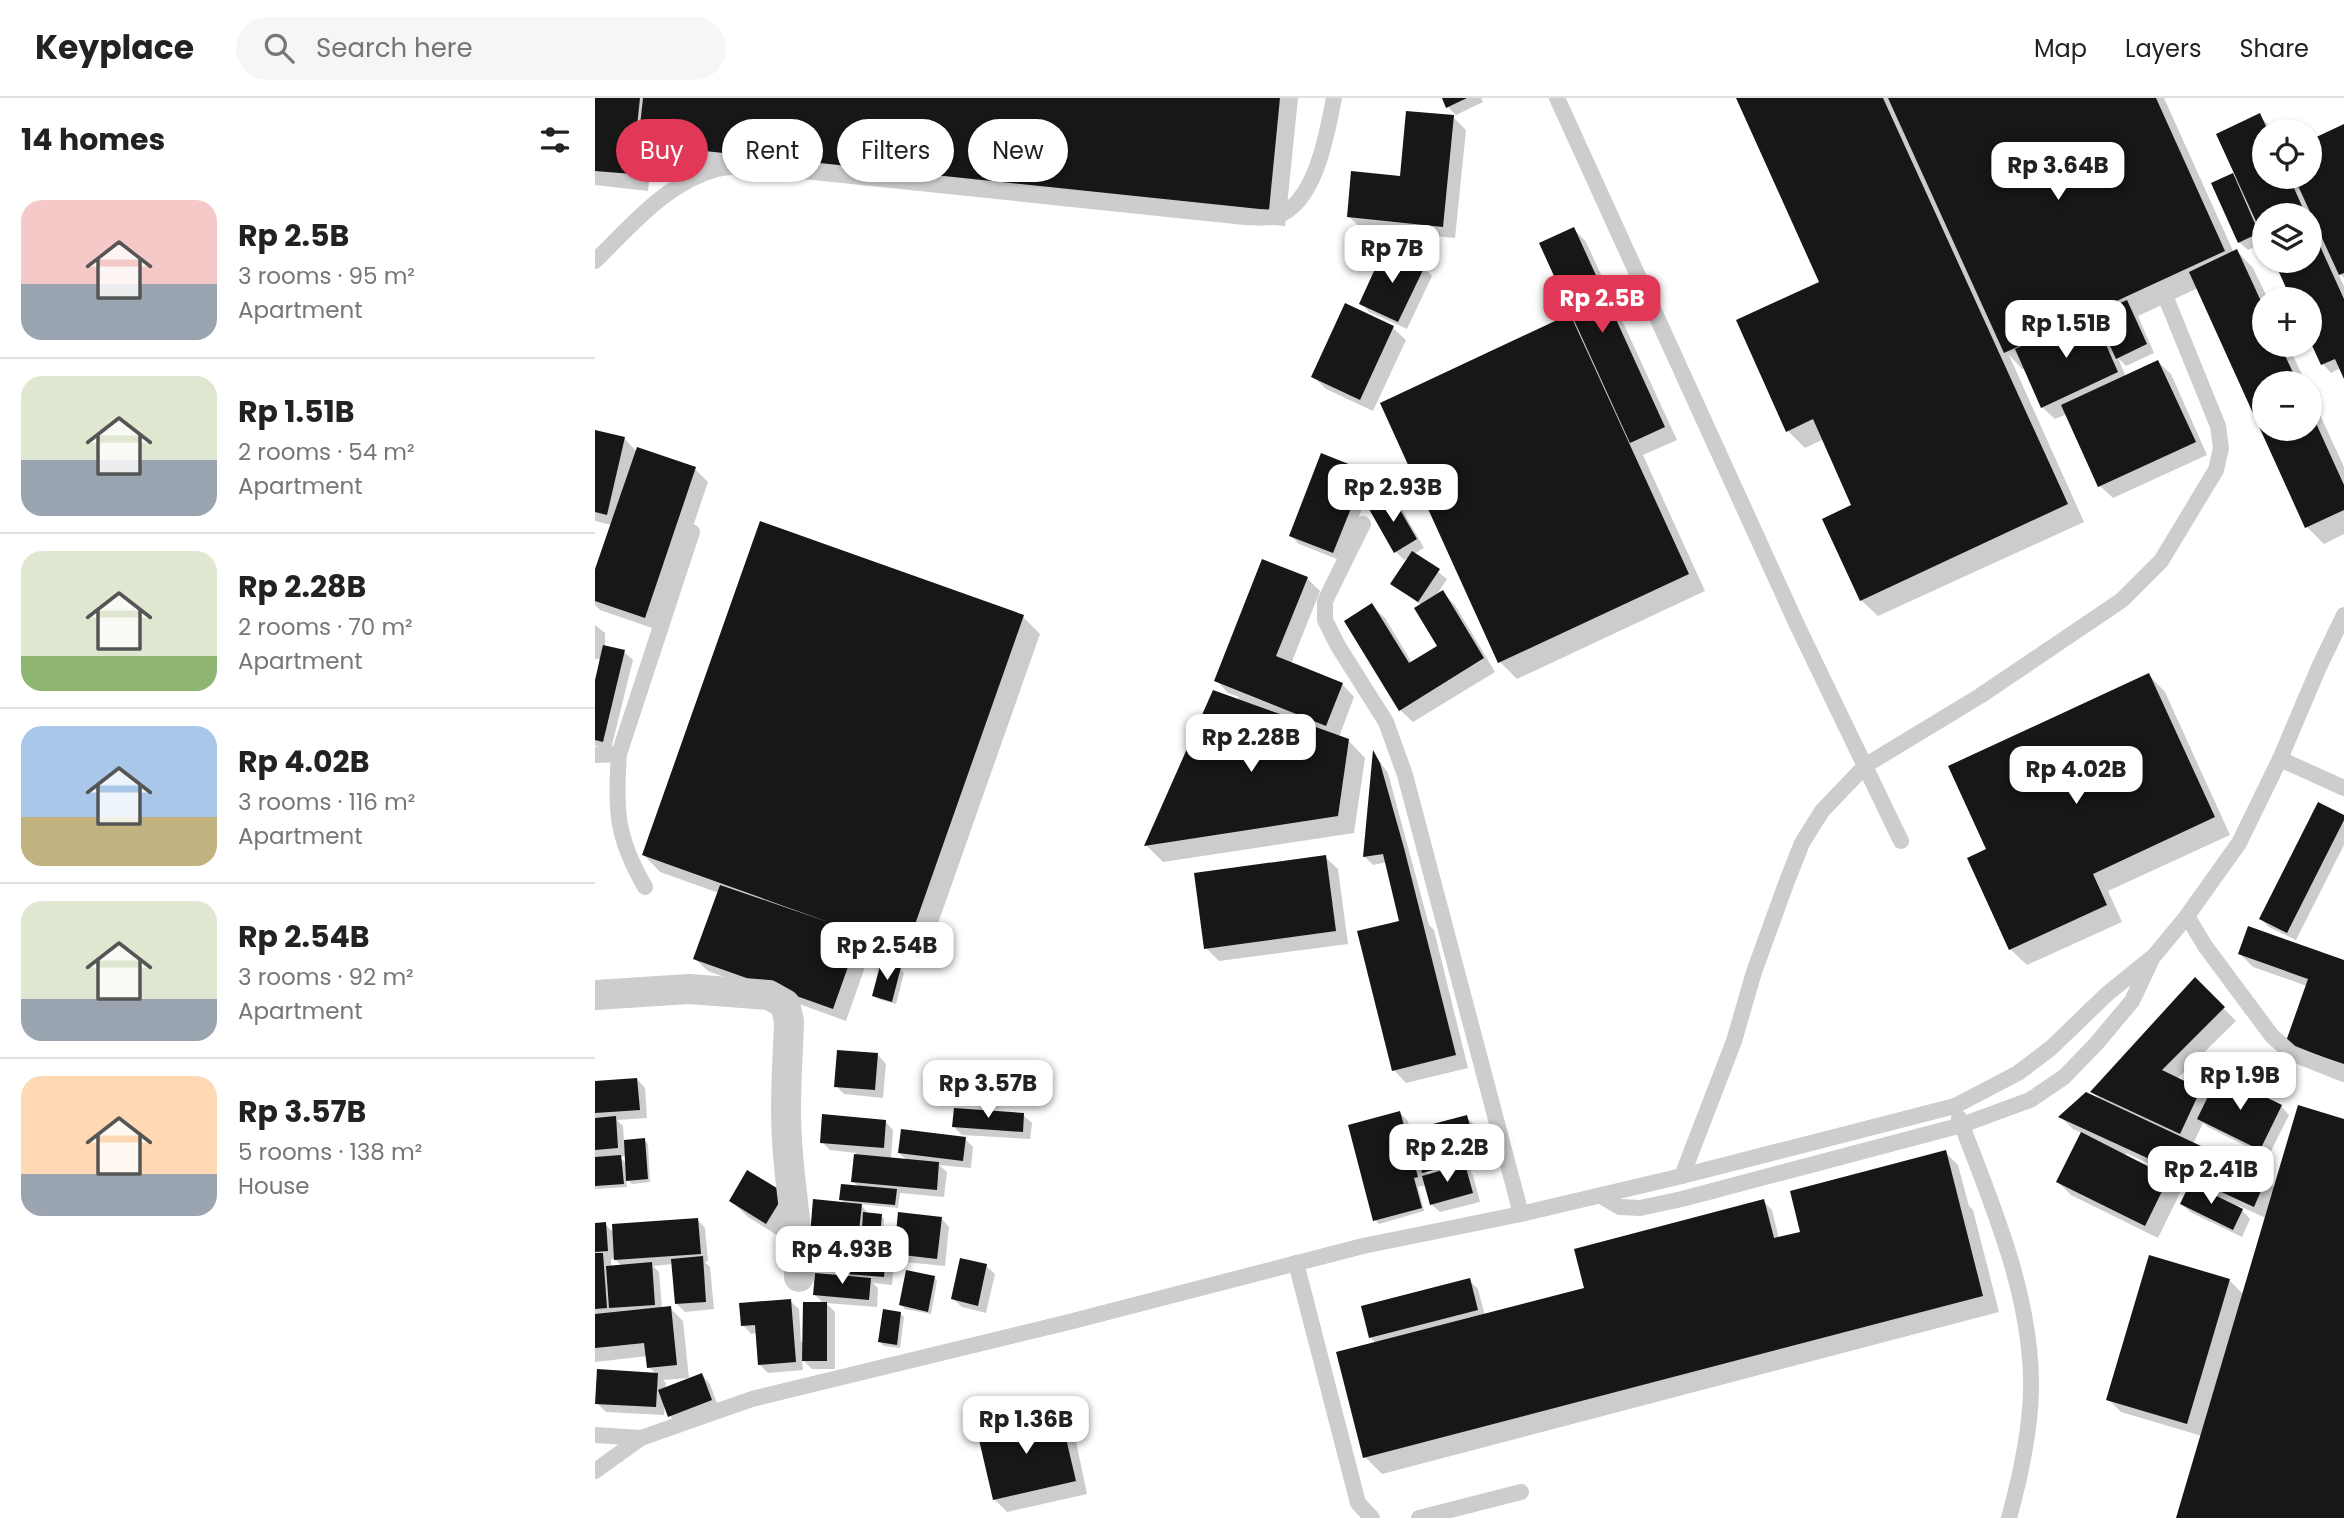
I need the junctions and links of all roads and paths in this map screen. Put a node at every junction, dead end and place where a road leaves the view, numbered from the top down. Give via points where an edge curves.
1 (1334, 98) edge
2 (1557, 98) edge
3 (595, 261) edge
4 (2164, 293) dead end
5 (1363, 524) dead end
6 (692, 532) dead end
7 (2344, 615) edge
8 (619, 754) junction
9 (595, 755) edge
10 (2280, 759) junction
11 (1866, 765) junction
12 (2344, 788) edge
13 (1901, 841) dead end
14 (645, 887) dead end
15 (2187, 916) junction
16 (2154, 956) junction
17 (595, 995) edge
18 (2344, 1074) edge
19 (1955, 1106) junction
20 (1962, 1125) junction
21 (1682, 1176) junction
22 (1601, 1196) junction
23 (1521, 1214) junction
24 (1296, 1263) junction
25 (799, 1278) dead end
26 (595, 1435) edge
27 (641, 1438) junction
28 (595, 1471) edge
29 (1521, 1492) dead end
30 (1372, 1518) edge
31 (1419, 1518) edge
32 (2009, 1518) edge

1 - 3 lane via 1326,139 1308,188 1289,210 1276,216 1245,217 756,166 719,169 689,180 666,194
2 - 11 lane via 1798,627
4 - 11 lane via 2218,426 2221,447 2216,470 2161,561 2122,600
5 - 23 lane via 1325,601 1325,620 1386,722 1405,775
6 - 8 lane
7 - 10 lane
8 - 9 lane
8 - 14 lane via 619,829 629,860
10 - 12 lane
10 - 15 lane via 2239,843
11 - 13 lane
11 - 21 lane via 1822,810 1802,844
15 - 16 lane
15 - 18 lane via 2272,1036 2291,1053
16 - 19 lane via 2018,1073
16 - 20 lane via 2132,1001 2064,1077 2030,1100
17 - 25 street via 689,989 769,995 785,1004 789,1021 786,1136
19 - 20 lane
19 - 21 lane
20 - 22 lane via 1640,1208 1620,1207
20 - 32 lane via 2020,1290 2027,1332 2031,1393 2020,1477
21 - 22 lane
22 - 23 lane
23 - 24 lane
24 - 27 lane via 752,1399
24 - 30 lane via 1358,1503
26 - 27 lane
27 - 28 lane
29 - 31 lane

